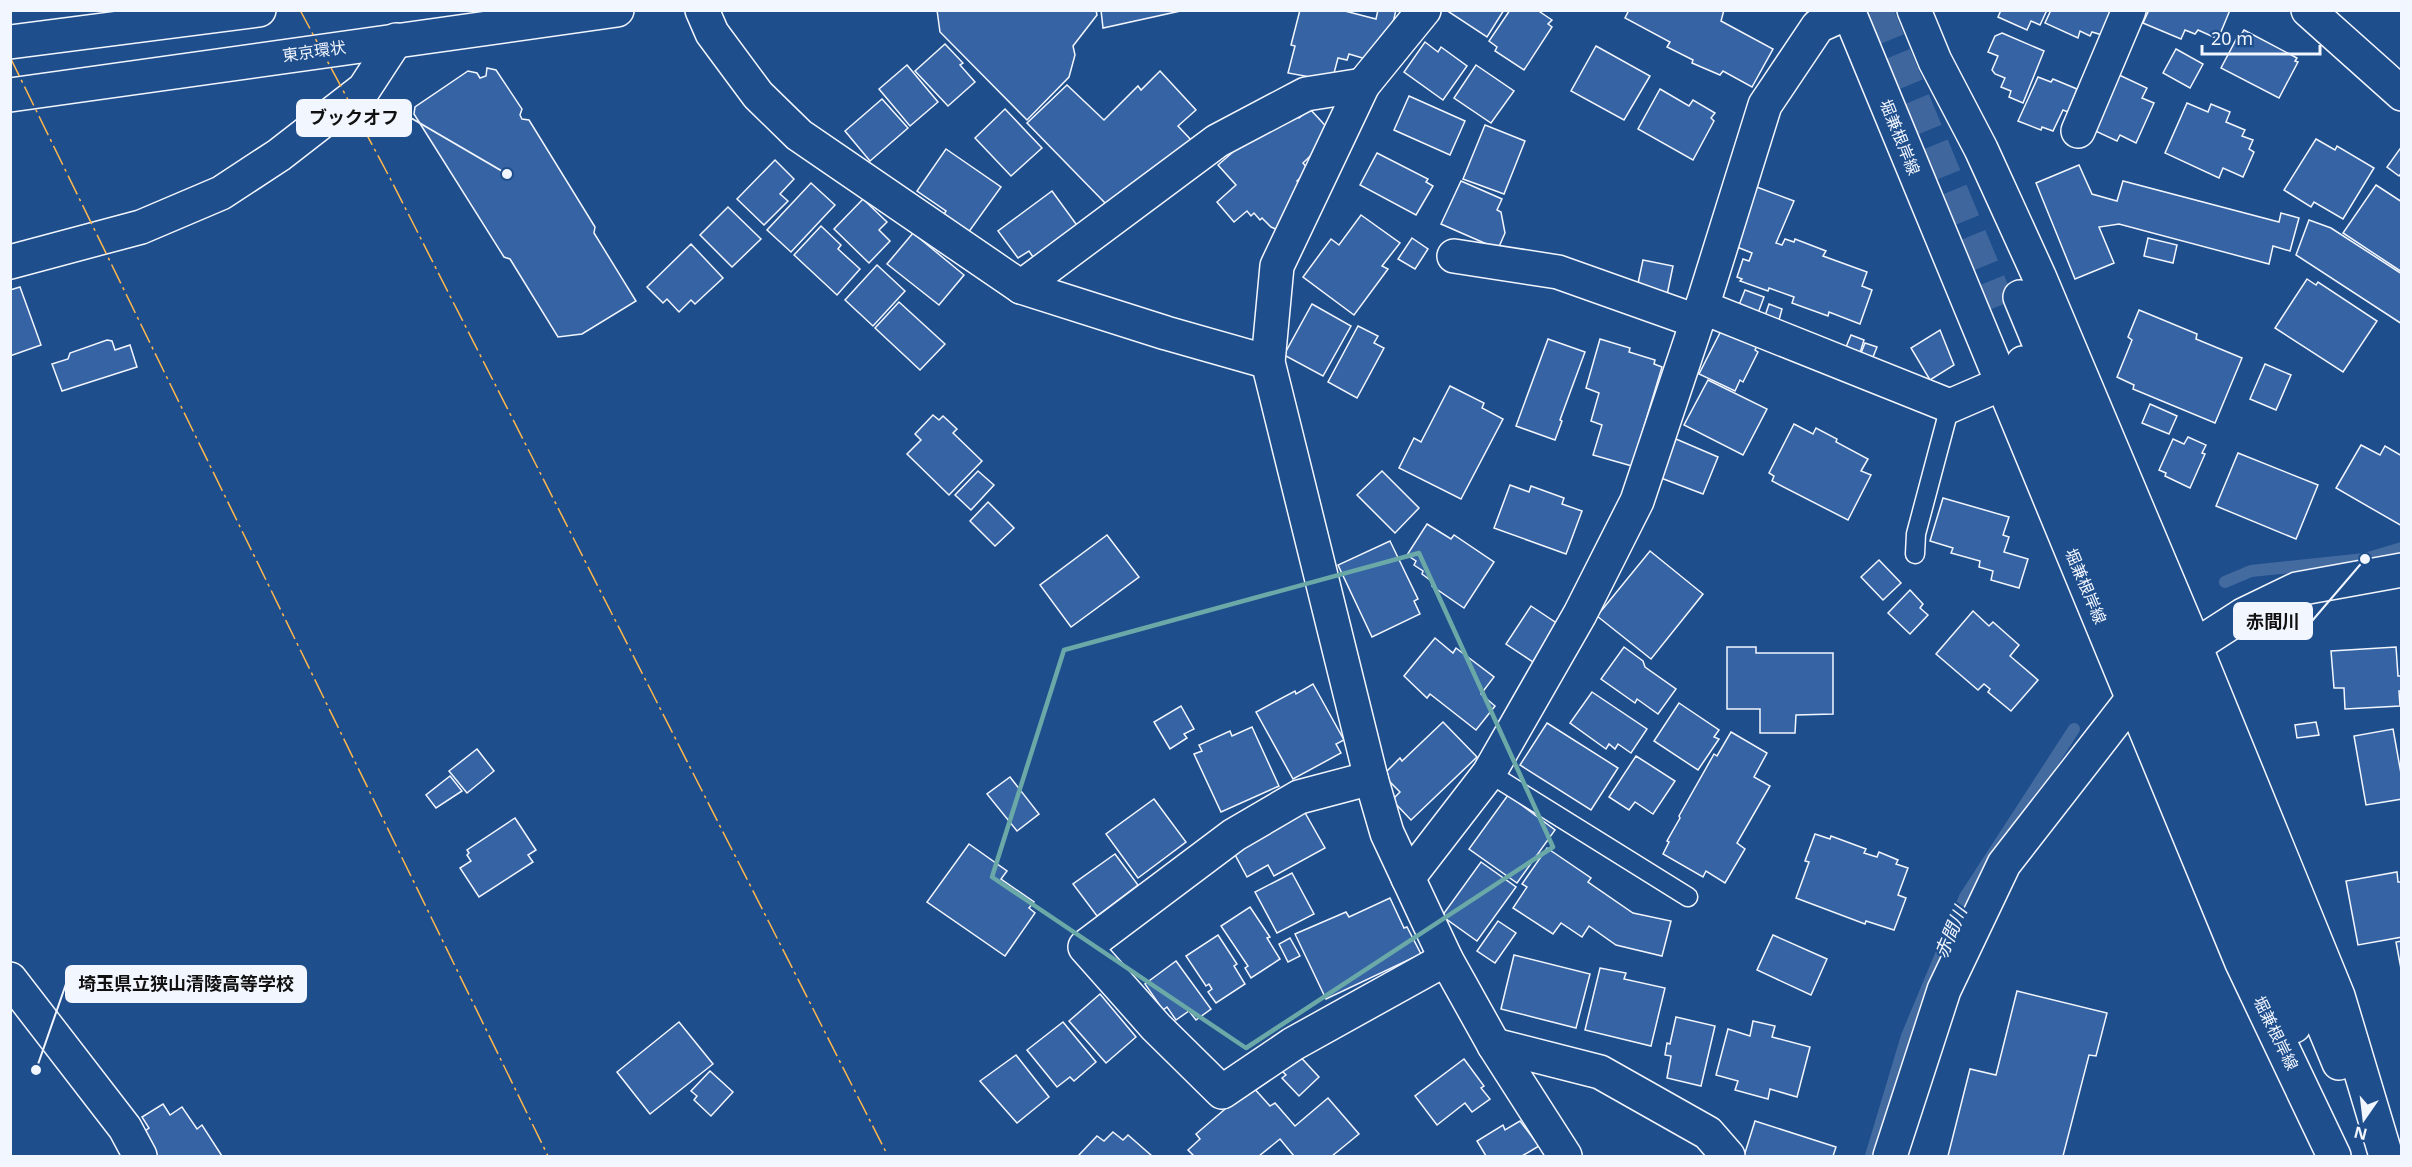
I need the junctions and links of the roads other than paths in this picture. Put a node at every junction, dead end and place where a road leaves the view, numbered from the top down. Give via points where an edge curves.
1 (259, 10) edge
2 (617, 10) edge
3 (702, 10) edge
4 (1424, 10) edge
5 (1914, 10) edge
6 (2129, 10) edge
7 (2308, 10) edge
8 (1848, 11) edge
9 (396, 40) junction
10 (10, 42) edge
11 (1363, 85) junction
12 (10, 94) edge
13 (2402, 94) edge
14 (2078, 131) dead end
15 (1454, 256) dead end
16 (10, 262) edge
17 (1021, 287) junction
18 (1699, 314) junction
19 (1268, 362) junction
20 (2001, 384) junction
21 (1950, 406) junction
22 (1915, 554) dead end
23 (2402, 570) edge
24 (2195, 646) junction
25 (2133, 698) junction
26 (1489, 773) junction
27 (1371, 778) junction
28 (1408, 878) junction
29 (1688, 897) dead end
30 (1446, 959) junction
31 (10, 979) edge
32 (1494, 1045) junction
33 (140, 1156) edge
34 (1565, 1156) edge
35 (1728, 1156) edge
36 (1890, 1156) edge
37 (2334, 1156) edge
38 (2343, 1156) edge
39 (2378, 1156) edge
40 (2386, 1156) edge

1 - 10 main road
2 - 9 main road, 東京環状
3 - 17 main road via 712,33 758,95 799,135
4 - 11 main road
5 - 24 main road via 2039,276
6 - 14 main road
7 - 13 main road
8 - 18 main road via 1818,26 1765,105
8 - 20 main road, 堀兼根岸線
9 - 12 main road, 東京環状
9 - 16 main road via 364,89 279,155 221,193 141,227
11 - 17 main road via 1306,94 1217,141
11 - 19 main road via 1277,266
15 - 18 main road via 1558,272
17 - 19 main road
18 - 21 main road
18 - 26 main road via 1637,501 1580,614
19 - 27 main road
20 - 21 main road
20 - 25 main road, 堀兼根岸線
21 - 22 lane via 1916,534
23 - 24 main road via 2297,589 2243,615
24 - 40 main road via 2338,996
25 - 36 main road via 2004,864 1944,990
25 - 37 main road, 堀兼根岸線 via 2242,963
26 - 28 main road
26 - 29 lane
27 - 28 main road via 1387,833
27 - 30 main road via 1290,802 1234,835 1084,947 1222,1092 1293,1044
28 - 30 main road
30 - 32 main road
31 - 33 main road via 125,1128
32 - 34 main road
32 - 35 main road via 1600,1072 1708,1132
38 - 39 main road, 堀兼根岸線 via 2010,301

